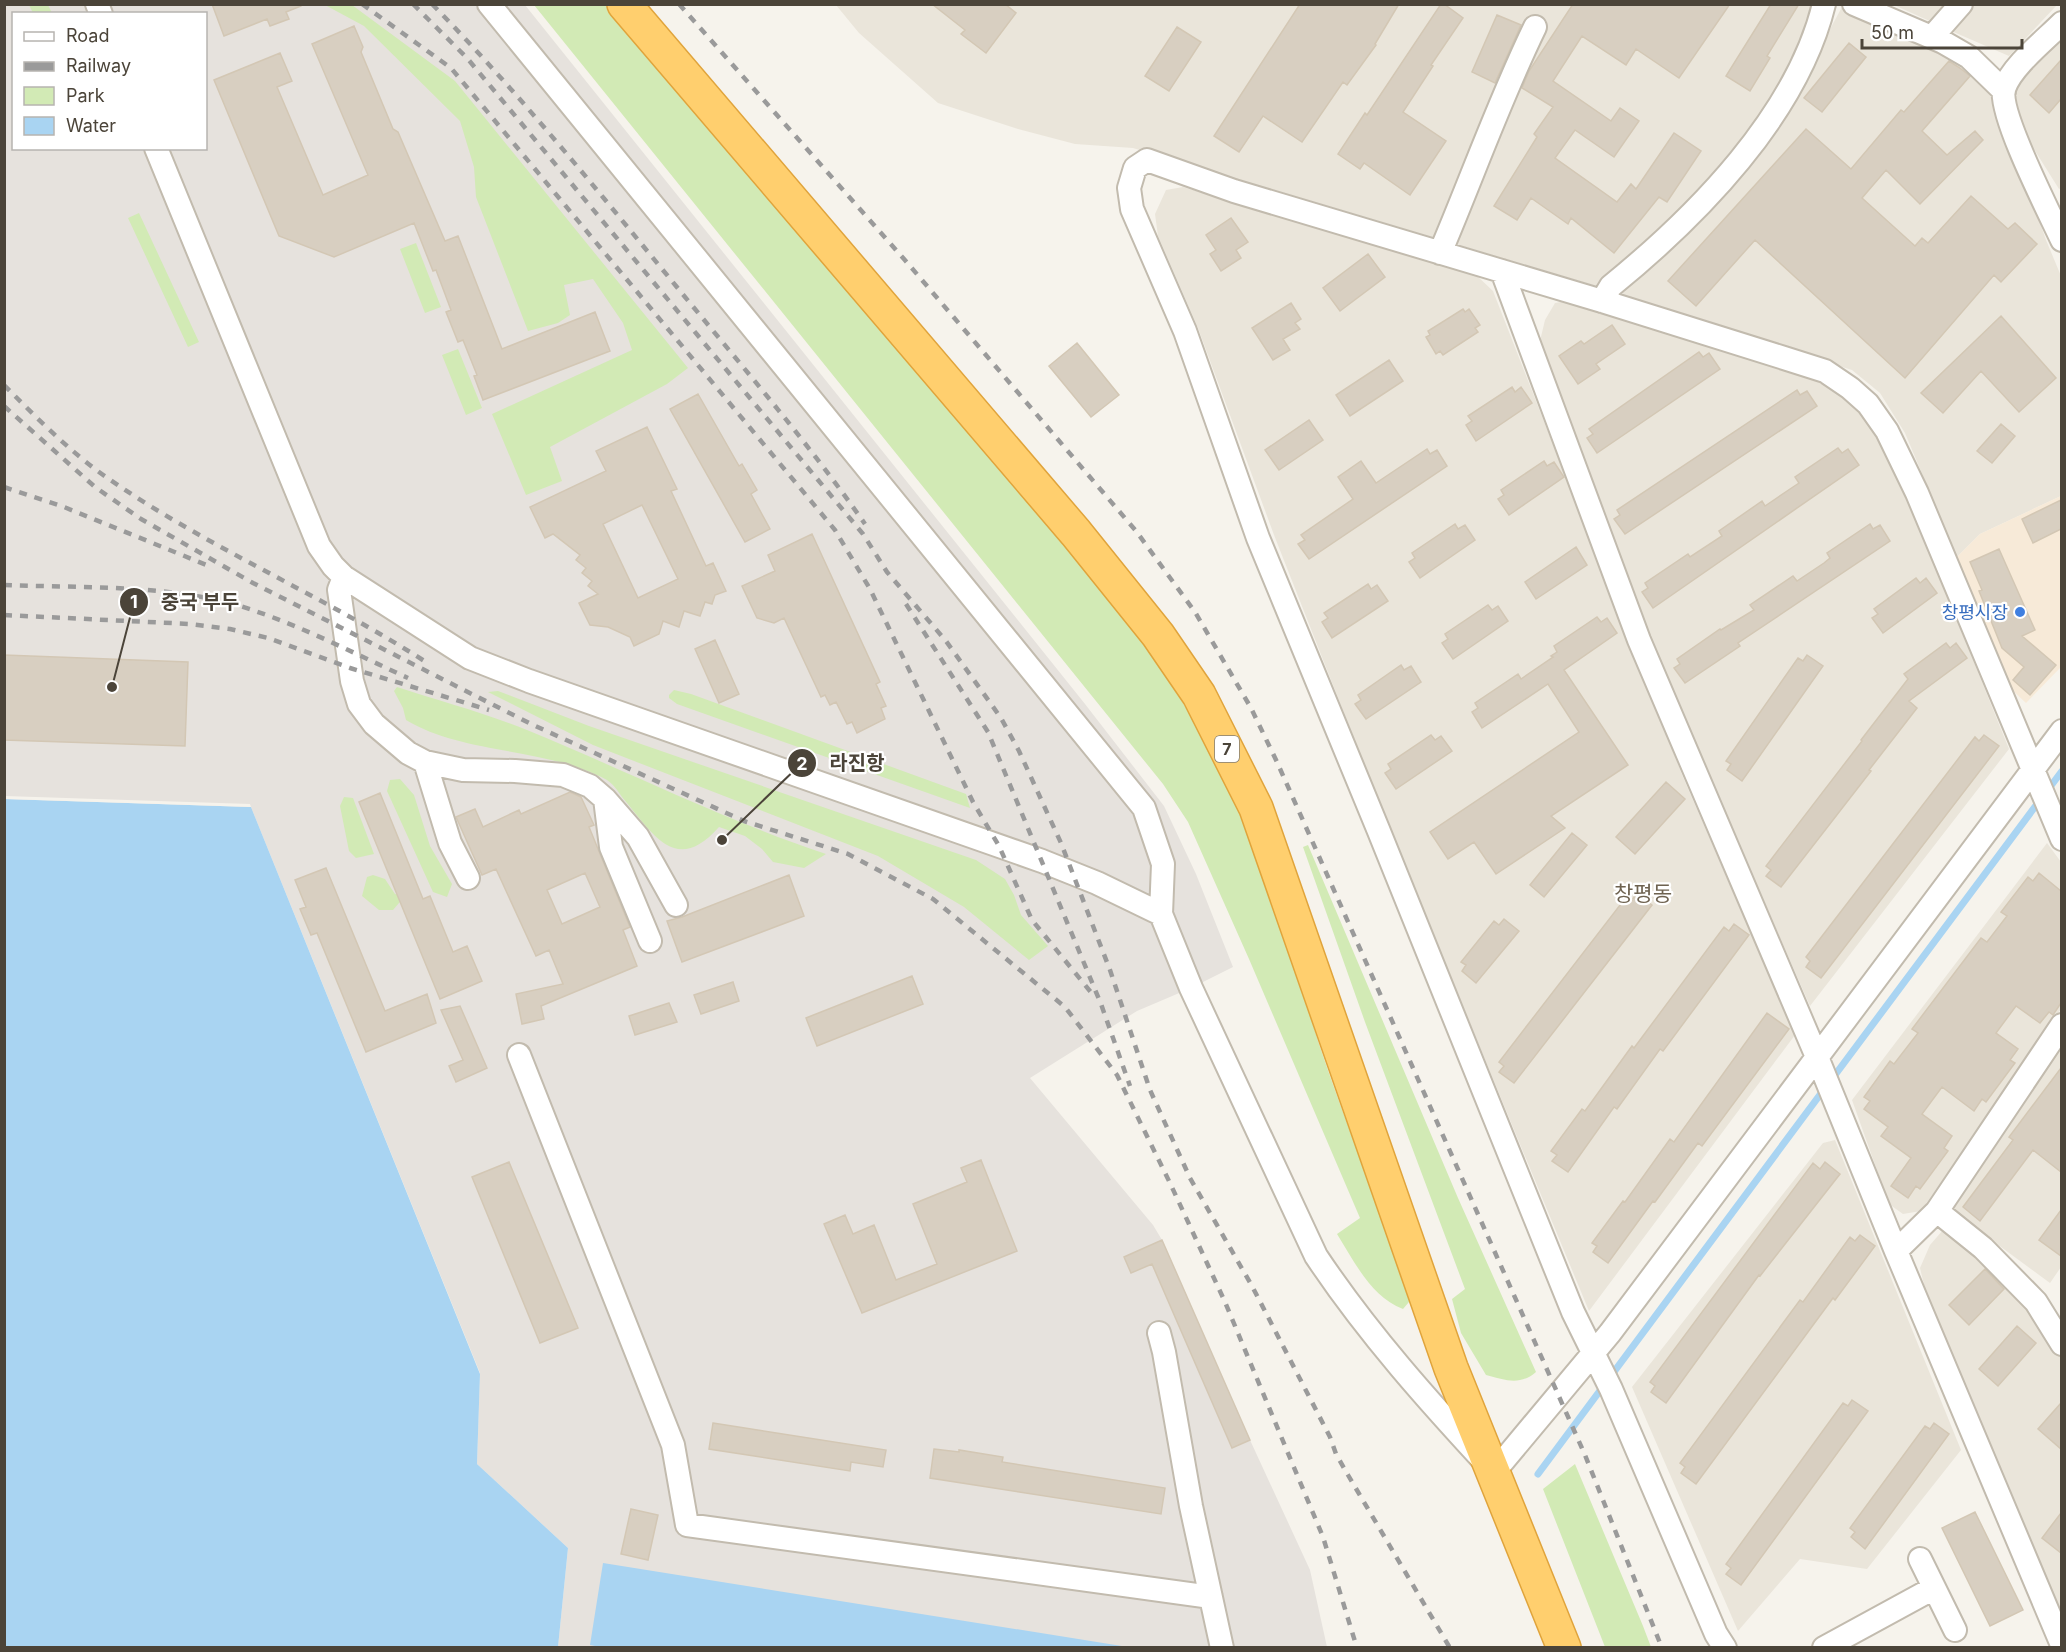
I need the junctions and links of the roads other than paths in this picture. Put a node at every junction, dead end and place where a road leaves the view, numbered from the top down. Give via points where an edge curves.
1 (489, 4) edge
2 (624, 4) edge
3 (1824, 4) edge
4 (1854, 4) edge
5 (1961, 4) edge
6 (2061, 23) edge
7 (1535, 27) dead end
8 (1932, 37) junction
9 (2004, 91) junction
10 (157, 150) edge
11 (2054, 202) edge
12 (2061, 240) edge
13 (1440, 253) junction
14 (1502, 271) junction
15 (1602, 301) junction
16 (344, 577) junction
17 (2061, 731) edge
18 (425, 762) junction
19 (2033, 768) junction
20 (605, 799) junction
21 (2061, 839) edge
22 (468, 878) dead end
23 (676, 905) dead end
24 (1161, 914) junction
25 (650, 941) dead end
26 (2061, 1024) edge
27 (519, 1055) dead end
28 (1817, 1057) junction
29 (1937, 1210) junction
30 (1896, 1251) junction
31 (1159, 1333) dead end
32 (2061, 1344) edge
33 (1595, 1353) junction
34 (1494, 1472) junction
35 (1920, 1559) dead end
36 (1934, 1588) junction
37 (1211, 1597) junction
38 (1955, 1630) dead end
39 (2061, 1645) edge
40 (1222, 1647) edge
41 (1564, 1647) edge
42 (1725, 1647) edge
43 (1824, 1647) edge

1 - 24 street via 1144,808 1163,864
2 - 34 highway, 7 via 1076,532 1158,635 1199,695 1256,808 1451,1368
3 - 15 street via 1808,52 1765,128 1689,216 1611,286
4 - 8 street
5 - 8 street
6 - 9 street via 2013,73
7 - 13 street via 1507,84
8 - 9 street via 1969,57
9 - 11 street via 2012,127
10 - 16 street via 319,546
11 - 12 street
13 - 14 street
13 - 33 street via 1234,191 1147,160 1135,168 1129,188 1132,209 1185,332 1258,538 1573,1312
14 - 15 street
14 - 28 street via 1639,640
15 - 19 street via 1825,371 1868,404 1887,432 1917,493
16 - 18 street via 339,590 359,704 374,724
16 - 24 street via 470,658 1042,861
17 - 19 street
18 - 20 street via 464,770 563,775 590,786
18 - 22 street via 450,843
19 - 21 street
19 - 28 street
20 - 23 street via 638,837
20 - 25 street via 611,847
24 - 34 street via 1191,988 1316,1256 1407,1377
26 - 29 street
27 - 37 street via 673,1445 687,1525
28 - 30 street
28 - 33 street
29 - 30 street
29 - 32 street via 1983,1248 2036,1302
30 - 39 street
31 - 37 street
33 - 34 street
33 - 42 street
34 - 41 highway, 7
35 - 36 street
36 - 38 street
36 - 43 street
37 - 40 street

